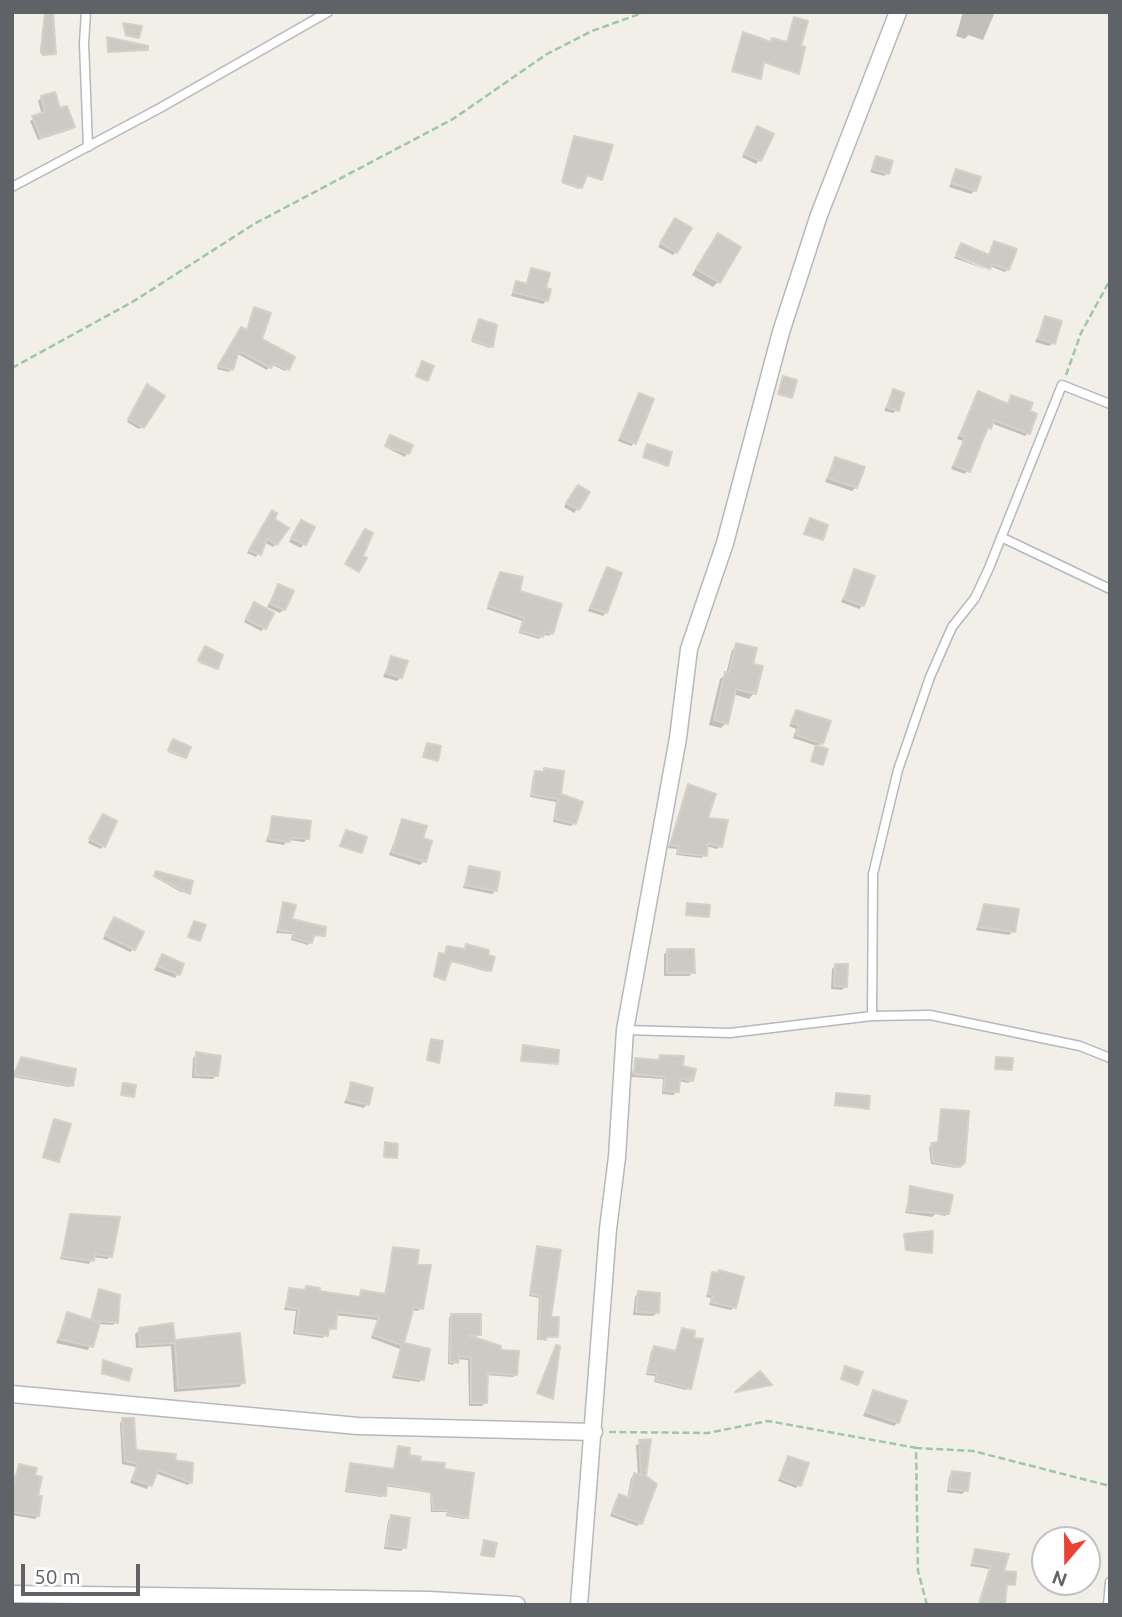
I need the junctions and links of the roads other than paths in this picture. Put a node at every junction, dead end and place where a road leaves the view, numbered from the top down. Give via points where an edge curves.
1 (86, 12) edge
2 (328, 12) edge
3 (898, 12) edge
4 (88, 147) junction
5 (12, 187) edge
6 (1110, 404) edge
7 (1000, 537) junction
8 (1110, 589) edge
9 (872, 1016) junction
10 (625, 1030) junction
11 (1110, 1058) edge
12 (12, 1394) edge
13 (594, 1432) junction
14 (1110, 1582) edge
15 (12, 1594) edge
16 (517, 1605) edge
17 (579, 1605) edge
18 (1108, 1605) edge

1 - 4 lane
2 - 4 lane
3 - 10 street via 819,215 781,332 725,542 689,649 678,738
4 - 5 lane
6 - 7 lane via 1062,385
7 - 8 lane
7 - 9 lane via 975,598 952,627 930,677 898,770 873,874
9 - 10 lane via 730,1033
9 - 11 lane via 930,1016 1080,1046
10 - 13 street
12 - 13 street via 358,1426
13 - 17 street
14 - 18 lane
15 - 16 street via 416,1599

